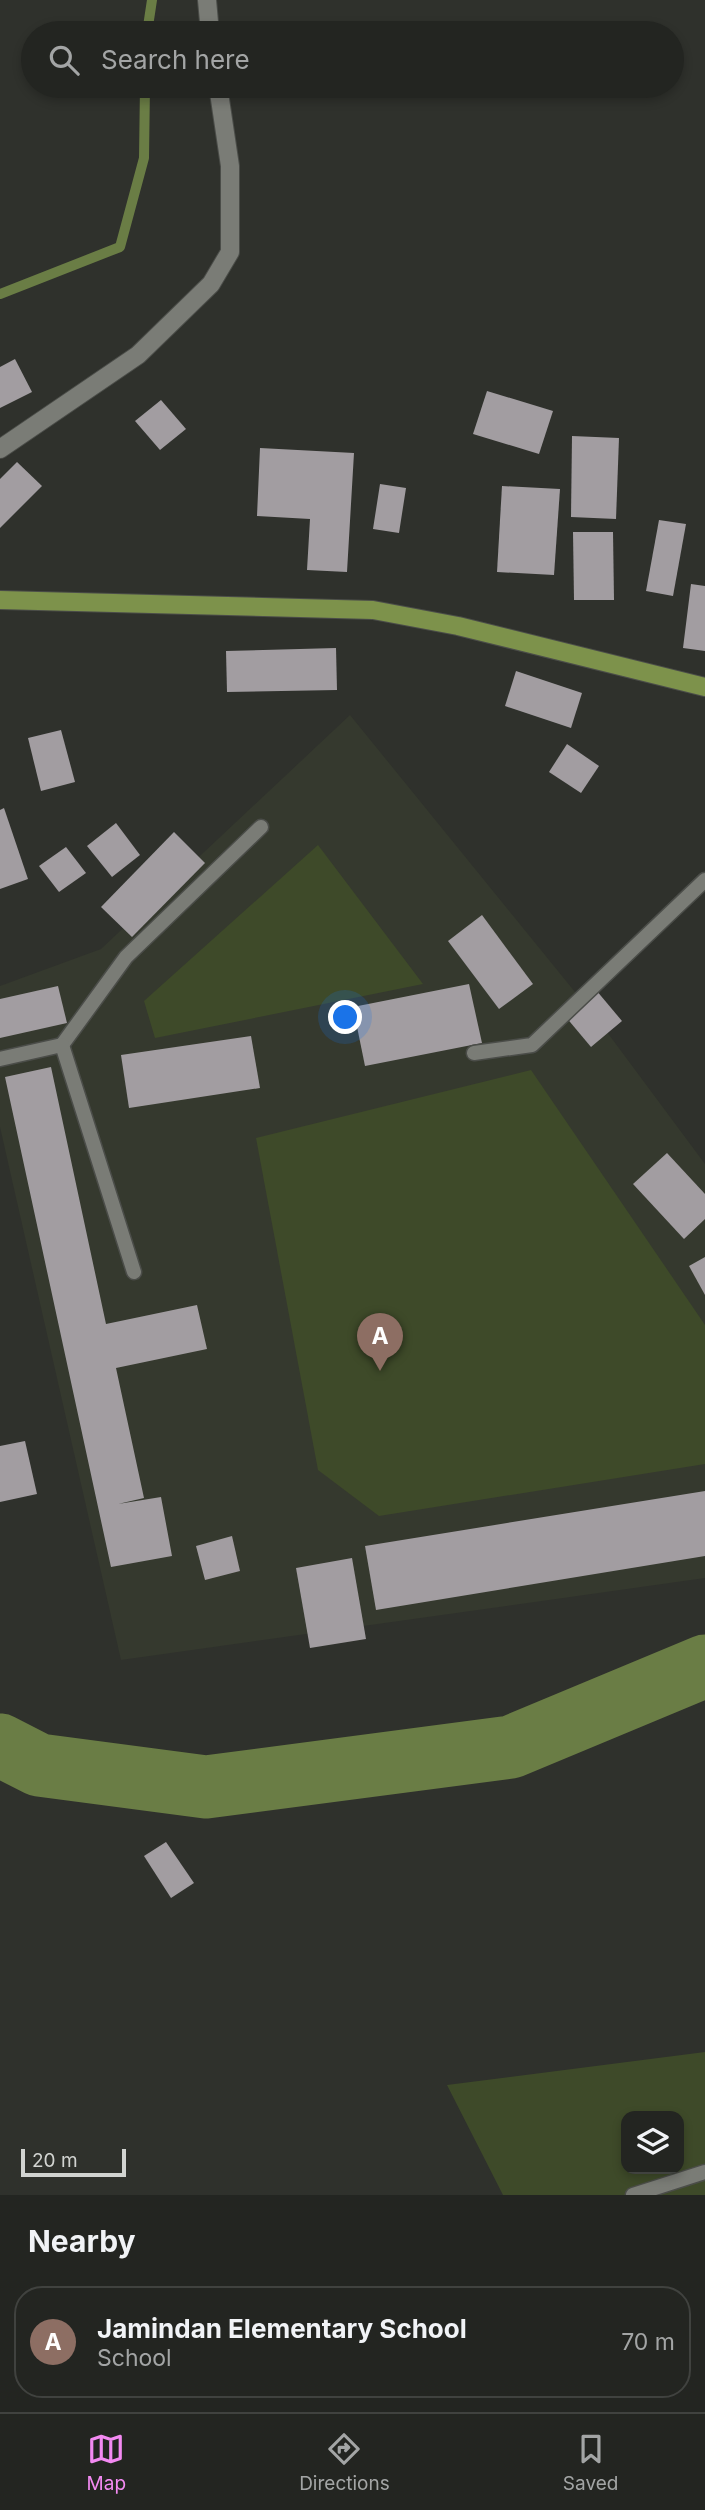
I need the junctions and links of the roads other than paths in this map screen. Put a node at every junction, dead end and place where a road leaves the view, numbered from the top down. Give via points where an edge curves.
1 (207, 0) edge
2 (209, 21) edge
3 (220, 98) edge
4 (0, 449) edge
5 (0, 600) edge
6 (705, 687) edge
7 (261, 827) dead end
8 (705, 880) edge
9 (62, 1045) junction
10 (474, 1053) dead end
11 (0, 1059) edge
12 (134, 1272) dead end
13 (705, 2172) edge
14 (634, 2195) edge

1 - 2 street
3 - 4 street via 230,166 230,252 211,284 138,355
5 - 6 main road via 373,610 458,626
7 - 9 lane via 126,957
8 - 10 lane via 532,1045
9 - 11 lane
9 - 12 lane
13 - 14 lane

